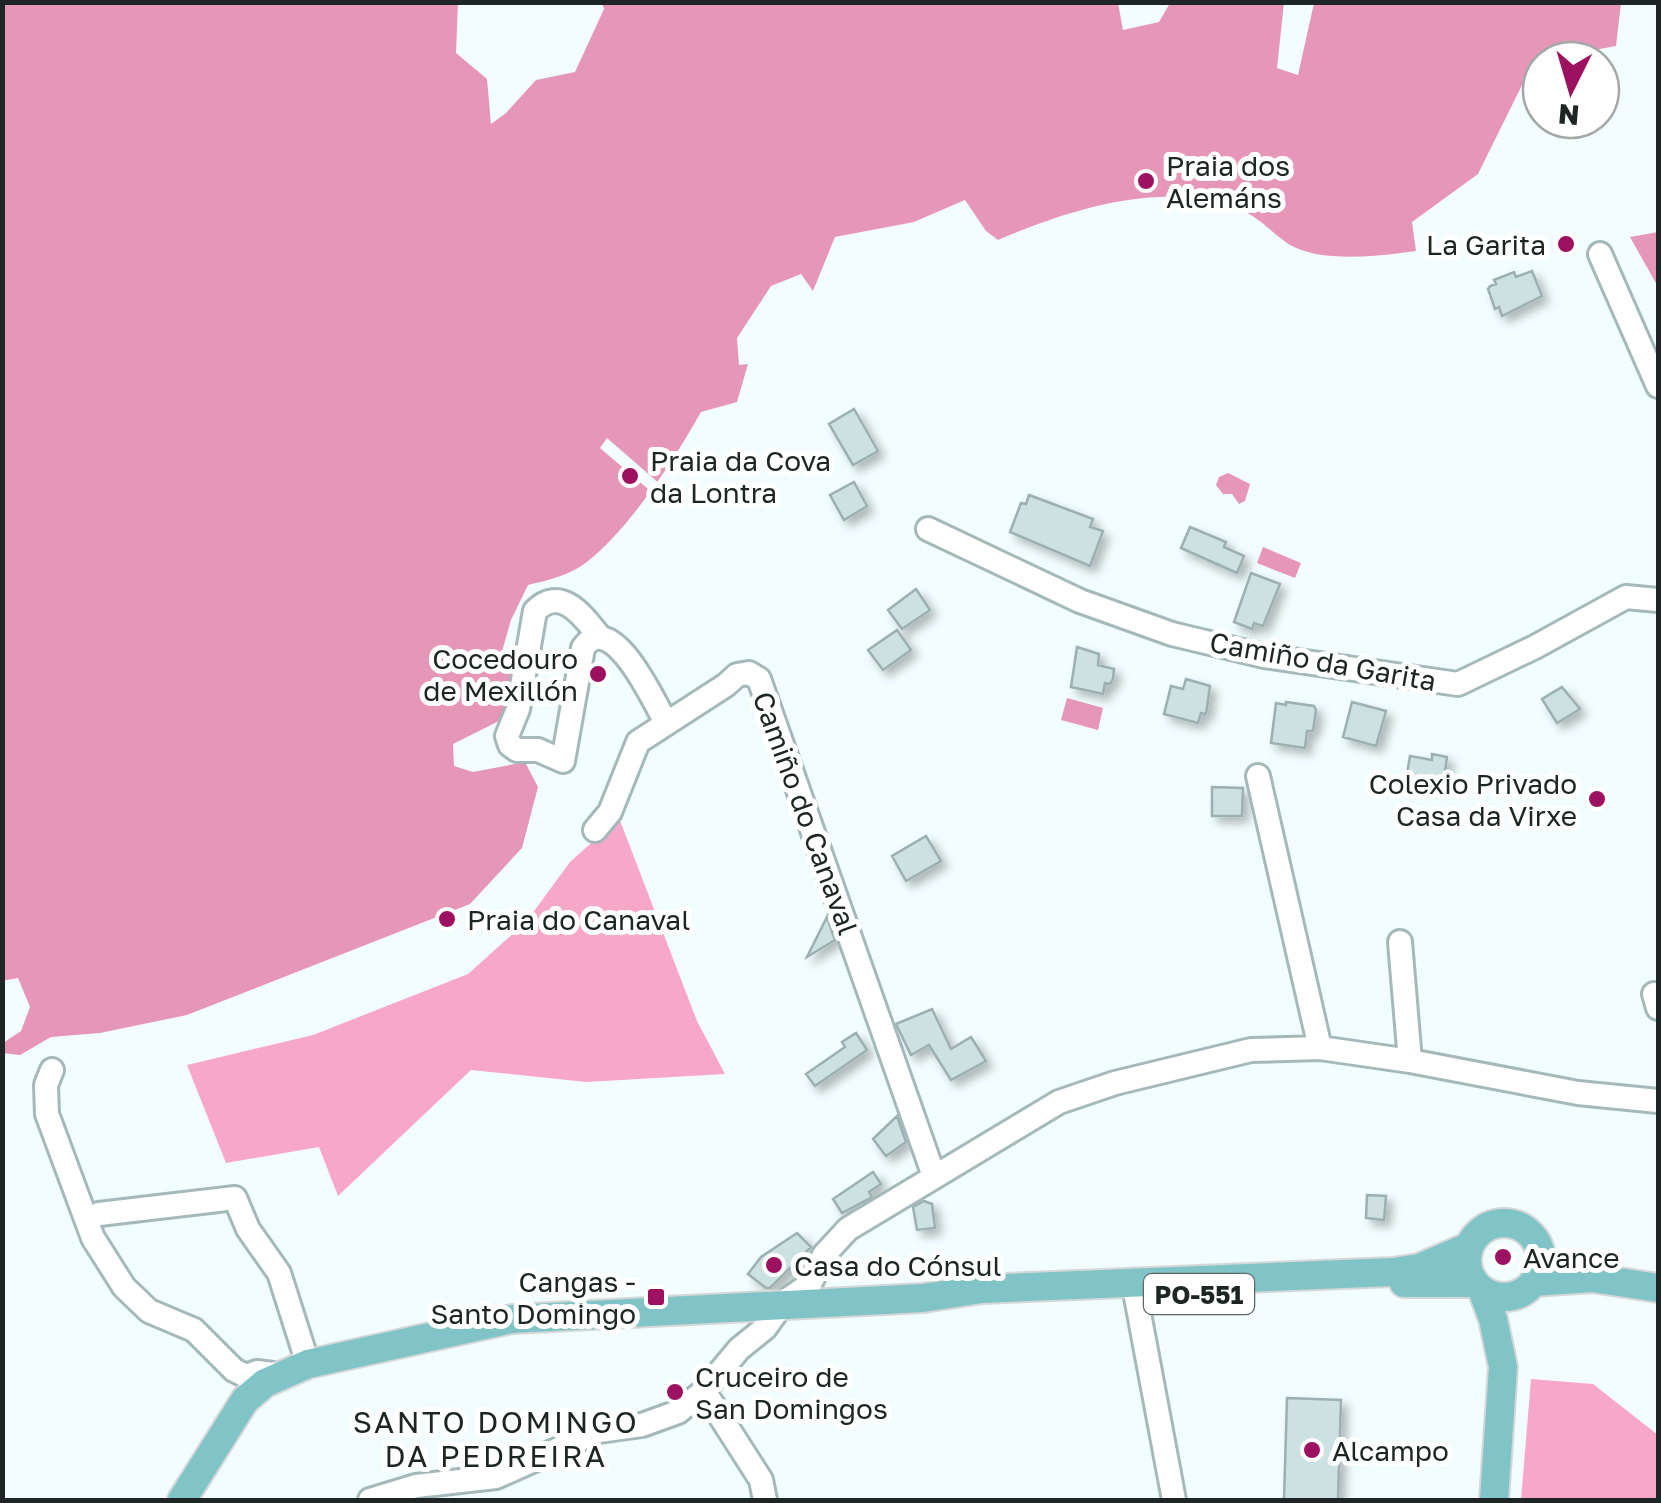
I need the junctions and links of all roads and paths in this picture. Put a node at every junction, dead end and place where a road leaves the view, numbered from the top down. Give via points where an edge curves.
1 (1600, 254) dead end
2 (1658, 386) edge
3 (928, 529) dead end
4 (1658, 600) edge
5 (599, 636) junction
6 (666, 723) junction
7 (1258, 776) dead end
8 (595, 830) dead end
9 (1400, 942) dead end
10 (1320, 1048) junction
11 (1410, 1061) junction
12 (52, 1070) dead end
13 (1658, 1101) edge
14 (934, 1176) junction
15 (99, 1214) dead end
16 (1536, 1240) junction
17 (1468, 1247) junction
18 (1592, 1278) junction
19 (1258, 1284) junction
20 (1531, 1286) junction
21 (1479, 1288) junction
22 (1658, 1288) edge
23 (1150, 1291) junction
24 (923, 1298) junction
25 (783, 1304) junction
26 (308, 1364) junction
27 (1503, 1367) junction
28 (273, 1379) junction
29 (704, 1391) junction
30 (182, 1500) edge
31 (370, 1500) edge
32 (765, 1500) edge
33 (1174, 1500) edge
34 (1494, 1500) edge

1 - 2 street
3 - 4 street, Camiño da Garita via 1080,601 1172,634 1264,656 1458,684 1626,597
5 - 5 street via 583,648 564,761 510,745 535,611 558,600 580,612
5 - 6 street via 621,651
6 - 8 street, Camiño do Canaval via 638,742 610,812
6 - 14 street, Camiño do Canaval via 737,674 759,680
7 - 10 street
9 - 11 street
10 - 11 street
10 - 14 street via 1252,1050 1082,1092
11 - 13 street via 1578,1094
12 - 28 street via 47,1114 94,1238 124,1287 148,1311 194,1330 234,1370
14 - 25 street via 848,1229 810,1284
15 - 26 street via 235,1198 279,1273
16 - 17 main road, PO-551 via 1523,1228 1497,1223
16 - 18 main road, PO-551
16 - 20 main road via 1542,1260
17 - 19 main road, PO-551 via 1419,1268
17 - 21 main road via 1466,1260
18 - 20 main road, PO-551
18 - 22 main road, PO-551
19 - 21 main road, PO-551 via 1425,1281
19 - 23 main road, PO-551
20 - 21 main road, PO-551 via 1508,1298
20 - 27 main road
21 - 27 main road via 1494,1319
23 - 24 main road, PO-551 via 982,1289
23 - 24 main road, PO-551 via 988,1302
23 - 33 street
24 - 25 main road, PO-551
25 - 26 main road, PO-551 via 512,1319
25 - 29 street
26 - 28 main road, PO-551
27 - 34 main road
28 - 30 main road, PO-551 via 245,1400
29 - 31 street via 678,1412 600,1431 496,1477 416,1486
29 - 32 street via 760,1480

